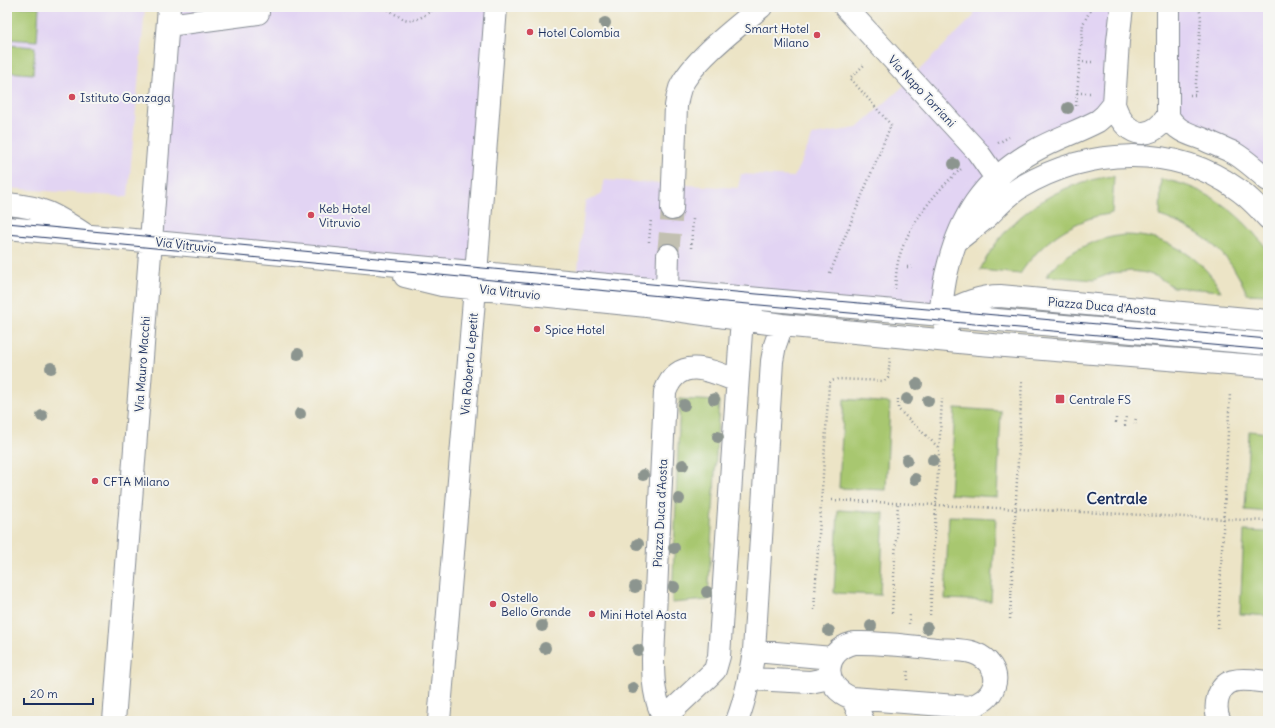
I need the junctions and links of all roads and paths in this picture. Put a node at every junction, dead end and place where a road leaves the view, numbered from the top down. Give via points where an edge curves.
1 (385, 7) edge
2 (436, 7) edge
3 (445, 7) edge
4 (496, 7) edge
5 (761, 7) edge
6 (845, 7) edge
7 (1092, 7) edge
8 (1122, 7) edge
9 (1168, 7) edge
10 (1199, 7) edge
11 (475, 10) dead end
12 (258, 13) dead end
13 (169, 16) edge
14 (1083, 62) dead end
15 (1096, 62) dead end
16 (864, 65) dead end
17 (1078, 93) dead end
18 (1195, 95) dead end
19 (1115, 99) junction
20 (1168, 116) junction
21 (964, 167) dead end
22 (996, 178) junction
23 (1268, 180) edge
24 (7, 204) edge
25 (661, 211) joint
26 (693, 218) dead end
27 (1268, 218) edge
28 (7, 228) edge
29 (87, 236) junction
30 (957, 241) junction
31 (151, 242) junction
32 (648, 245) dead end
33 (691, 249) dead end
34 (668, 255) tunnel mouth
35 (897, 266) dead end
36 (907, 267) dead end
37 (914, 267) dead end
38 (830, 273) dead end
39 (476, 280) junction
40 (757, 298) junction
41 (667, 299) junction
42 (940, 315) junction
43 (743, 320) junction
44 (1268, 321) edge
45 (782, 325) junction
46 (957, 342) junction
47 (1268, 344) edge
48 (890, 358) dead end
49 (1268, 367) edge
50 (1022, 380) dead end
51 (737, 381) junction
52 (1230, 393) dead end
53 (898, 399) dead end
54 (942, 399) dead end
55 (1116, 416) dead end
56 (1126, 416) dead end
57 (1136, 417) dead end
58 (1116, 423) dead end
59 (1135, 424) dead end
60 (1125, 426) dead end
61 (939, 448) junction
62 (832, 500) dead end
63 (898, 503) junction
64 (936, 505) junction
65 (1016, 509) junction
66 (1224, 519) junction
67 (1268, 521) edge
68 (814, 610) dead end
69 (892, 613) dead end
70 (930, 615) dead end
71 (1010, 619) dead end
72 (1218, 628) dead end
73 (754, 651) junction
74 (831, 668) junction
75 (750, 679) junction
76 (1268, 682) edge
77 (852, 698) junction
78 (964, 714) edge
79 (663, 719) edge
80 (114, 721) edge
81 (439, 721) edge
82 (737, 721) edge
83 (862, 721) edge
84 (1220, 721) edge

1 - 2 path via 401,18 410,20 420,18
3 - 11 path
4 - 39 street, Via Roberto Lepetit
5 - 25 street via 698,63 681,86
6 - 22 street, Via Napo Torriani via 977,151
7 - 17 path via 1083,24
8 - 19 street
9 - 20 street
10 - 18 path via 1201,18
12 - 13 street
13 - 31 street, Via Mauro Macchi
14 - 15 path
16 - 38 path via 850,78 890,125
19 - 20 street via 1123,123 1135,132 1147,132 1156,128
19 - 22 street via 1098,121 1036,150
20 - 23 street via 1172,124 1186,134 1217,145 1244,159
21 - 35 path via 943,187 920,216 904,245
22 - 30 street via 972,206
24 - 29 street, Via Vitruvio via 48,212
25 - 32 path
26 - 33 path
27 - 30 street via 1238,190 1194,167 1152,157 1111,156 1069,166 1027,184
28 - 29 street, Via Vitruvio
29 - 31 street, Via Vitruvio
30 - 42 street via 946,275
31 - 39 street, Via Vitruvio via 356,261 420,281 442,285
31 - 80 street, Via Mauro Macchi
34 - 41 street
36 - 37 path
39 - 41 street, Via Vitruvio
39 - 81 street, Via Roberto Lepetit
40 - 41 street, Piazza Duca d'Aosta
40 - 42 street, Piazza Duca d'Aosta
40 - 43 street, Piazza Duca d'Aosta
41 - 43 street
42 - 44 street, Piazza Duca d'Aosta via 975,300 1000,296
42 - 46 street
42 - 47 street, Piazza Duca d'Aosta
43 - 45 street
43 - 51 street, Piazza Duca d'Aosta
45 - 46 street
45 - 73 street via 772,361
46 - 49 street
48 - 68 path via 888,378 884,381 838,379 829,384
50 - 65 path
51 - 79 street, Piazza Duca d'Aosta via 719,656 710,675
51 - 79 street, Piazza Duca d'Aosta via 706,370 689,368 672,378 665,392 653,660 655,696
52 - 66 path
53 - 61 path via 898,409
54 - 61 path
55 - 58 path
56 - 60 path
57 - 59 path
61 - 64 path
62 - 63 path
63 - 64 path
63 - 69 path
64 - 65 path
64 - 70 path
65 - 66 path
65 - 71 path
66 - 67 path
66 - 72 path
73 - 74 street
73 - 75 street
74 - 75 street via 810,682
74 - 77 street via 838,691
74 - 78 street via 841,648 854,643 974,653 992,667 995,682 988,696
75 - 82 street
76 - 84 street via 1231,681 1224,687 1216,705
77 - 78 street
77 - 83 street

